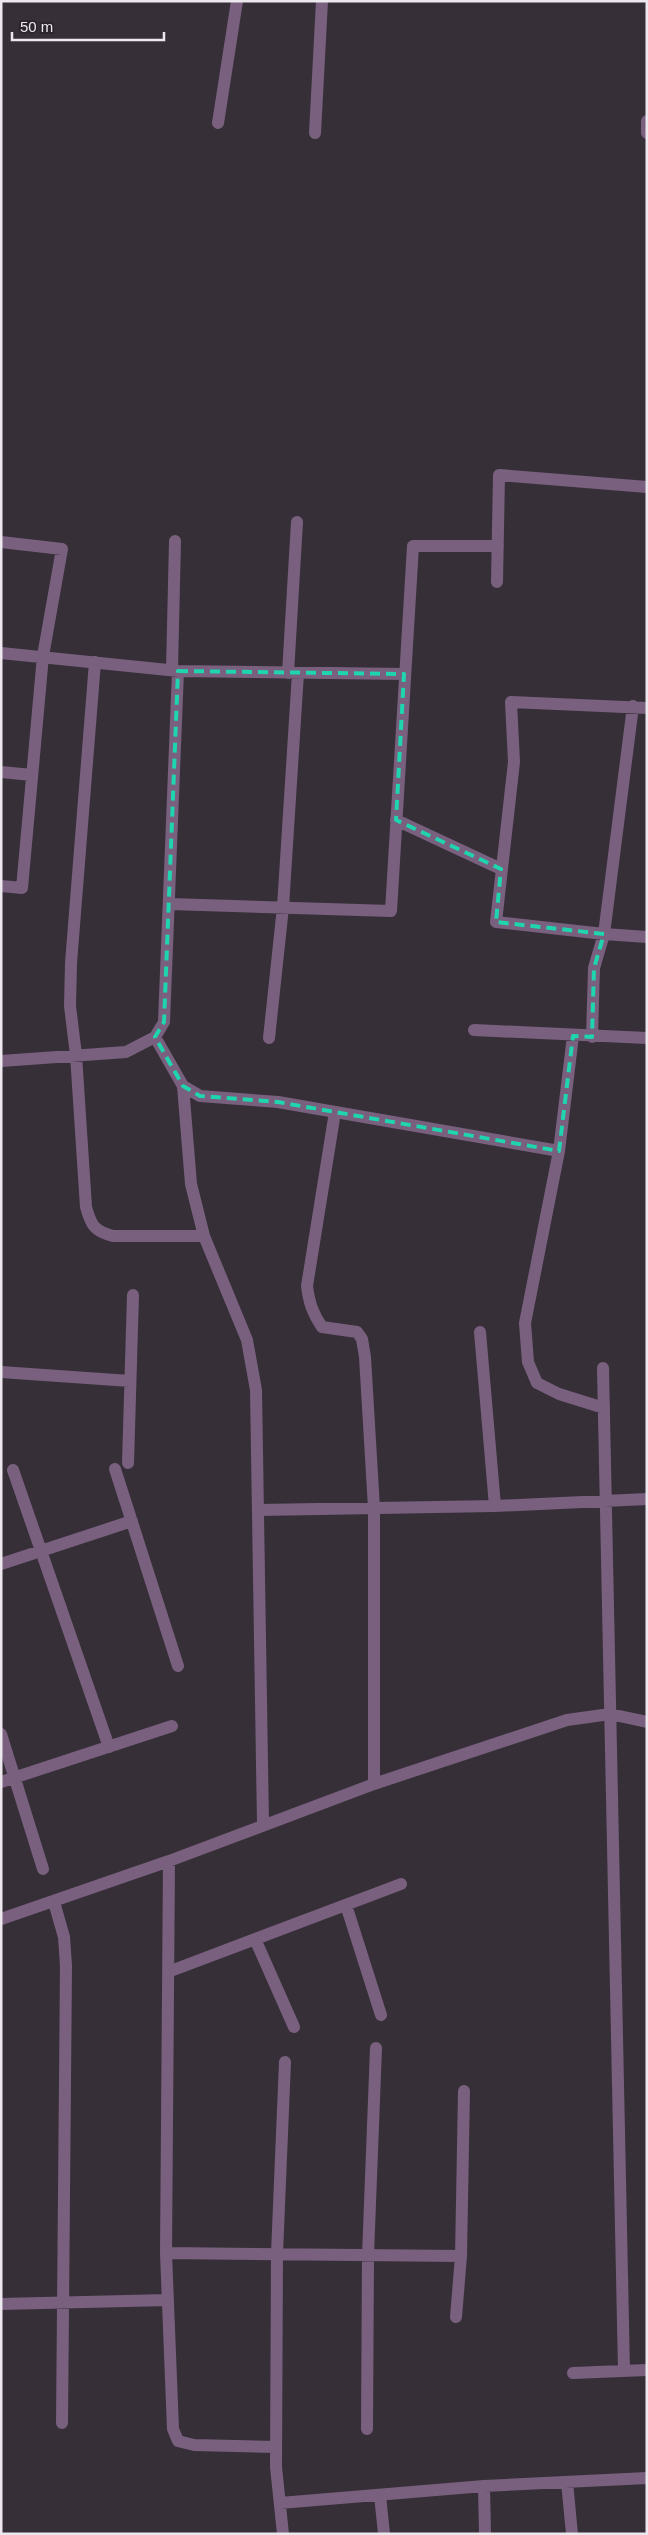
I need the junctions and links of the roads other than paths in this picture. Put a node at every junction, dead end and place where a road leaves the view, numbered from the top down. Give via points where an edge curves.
1 (237, 1) edge
2 (322, 1) edge
3 (647, 121) edge
4 (218, 124) dead end
5 (315, 133) dead end
6 (647, 133) edge
7 (647, 487) edge
8 (297, 522) dead end
9 (175, 541) dead end
10 (1, 542) edge
11 (498, 546) junction
12 (497, 582) dead end
13 (1, 653) edge
14 (43, 656) junction
15 (95, 662) junction
16 (175, 670) junction
17 (293, 673) junction
18 (404, 674) junction
19 (632, 706) junction
20 (647, 708) edge
21 (1, 772) edge
22 (32, 775) junction
23 (396, 820) junction
24 (501, 869) junction
25 (1, 886) edge
26 (170, 904) junction
27 (283, 908) junction
28 (604, 934) junction
29 (647, 937) edge
30 (474, 1030) dead end
31 (573, 1036) junction
32 (155, 1037) junction
33 (592, 1037) junction
34 (269, 1038) dead end
35 (647, 1038) edge
36 (76, 1055) junction
37 (1, 1061) edge
38 (183, 1086) junction
39 (335, 1112) junction
40 (559, 1151) junction
41 (204, 1236) junction
42 (133, 1295) dead end
43 (480, 1332) dead end
44 (604, 1368) dead end
45 (1, 1372) edge
46 (130, 1381) junction
47 (604, 1408) junction
48 (128, 1463) dead end
49 (115, 1469) dead end
50 (13, 1470) dead end
51 (647, 1499) edge
52 (605, 1501) junction
53 (495, 1506) junction
54 (374, 1508) junction
55 (259, 1510) junction
56 (132, 1521) junction
57 (42, 1550) junction
58 (1, 1564) edge
59 (178, 1666) dead end
60 (610, 1714) junction
61 (647, 1722) edge
62 (172, 1726) dead end
63 (1, 1734) edge
64 (109, 1747) junction
65 (16, 1778) junction
66 (1, 1782) edge
67 (374, 1784) junction
68 (264, 1825) junction
69 (169, 1861) junction
70 (44, 1869) dead end
71 (401, 1884) dead end
72 (54, 1902) junction
73 (346, 1905) junction
74 (1, 1919) edge
75 (255, 1939) junction
76 (168, 1972) junction
77 (382, 2015) dead end
78 (294, 2026) dead end
79 (376, 2048) dead end
80 (285, 2062) dead end
81 (464, 2091) dead end
82 (166, 2253) junction
83 (277, 2253) junction
84 (368, 2255) junction
85 (461, 2256) junction
86 (168, 2300) junction
87 (62, 2302) junction
88 (1, 2304) edge
89 (456, 2317) dead end
90 (647, 2370) edge
91 (624, 2371) junction
92 (573, 2373) dead end
93 (62, 2423) dead end
94 (367, 2429) dead end
95 (276, 2448) junction
96 (647, 2478) edge
97 (567, 2482) junction
98 (484, 2486) junction
99 (380, 2495) junction
100 (280, 2503) junction
101 (283, 2534) edge
102 (384, 2534) edge
103 (485, 2534) edge
104 (572, 2534) edge

1 - 4 street
2 - 5 street
3 - 6 street
7 - 11 street via 499,475
8 - 17 street
9 - 16 street
10 - 14 street via 62,549
11 - 12 street
11 - 18 street via 413,546
13 - 14 street
14 - 15 street
14 - 22 street
15 - 16 street
15 - 36 street via 71,963 70,1006
16 - 17 street
16 - 26 street
17 - 18 street
17 - 27 street
18 - 23 street
19 - 20 street
19 - 24 street via 511,702 514,762
19 - 28 street
21 - 22 street
22 - 25 street via 22,888
23 - 24 street
23 - 27 street via 391,911
24 - 28 street via 496,922
26 - 27 street
26 - 32 street via 164,1022
27 - 34 street
28 - 29 street
28 - 33 street via 594,968
30 - 31 street
31 - 33 street
31 - 40 street
32 - 36 street via 126,1052
32 - 38 street
33 - 35 street
36 - 37 street
36 - 41 street via 86,1207 91,1223 100,1233 113,1236
38 - 39 street via 200,1096 278,1102
38 - 41 street via 191,1184
39 - 40 street
39 - 54 street via 307,1286 314,1316 322,1327 357,1332 362,1339
40 - 47 street via 526,1323 528,1362 537,1382 559,1394
41 - 55 street via 247,1340 256,1390
42 - 46 street
43 - 53 street
44 - 47 street
45 - 46 street
46 - 48 street
47 - 52 street
49 - 56 street
50 - 57 street
51 - 52 street
52 - 53 street
52 - 60 street
53 - 54 street
54 - 55 street
54 - 67 street
55 - 68 street
56 - 57 street
56 - 59 street
57 - 58 street
57 - 64 street
60 - 61 street
60 - 67 street via 567,1720
60 - 91 street
62 - 64 street
63 - 65 street
64 - 65 street
65 - 66 street
65 - 70 street
67 - 68 street
68 - 69 street
69 - 72 street
69 - 76 street
71 - 73 street
72 - 74 street
72 - 87 street via 64,1936 66,1966
73 - 75 street
73 - 77 street
75 - 76 street
75 - 78 street
76 - 82 street
79 - 84 street
80 - 83 street
81 - 85 street
82 - 83 street
82 - 86 street
83 - 84 street
83 - 95 street
84 - 85 street
84 - 94 street
85 - 89 street
86 - 87 street
86 - 95 street via 171,2403 173,2429 178,2440 194,2445
87 - 88 street
87 - 93 street
90 - 91 street
91 - 92 street
95 - 100 street
96 - 97 street
97 - 98 street
97 - 104 street
98 - 99 street
98 - 103 street
99 - 100 street
99 - 102 street
100 - 101 street

